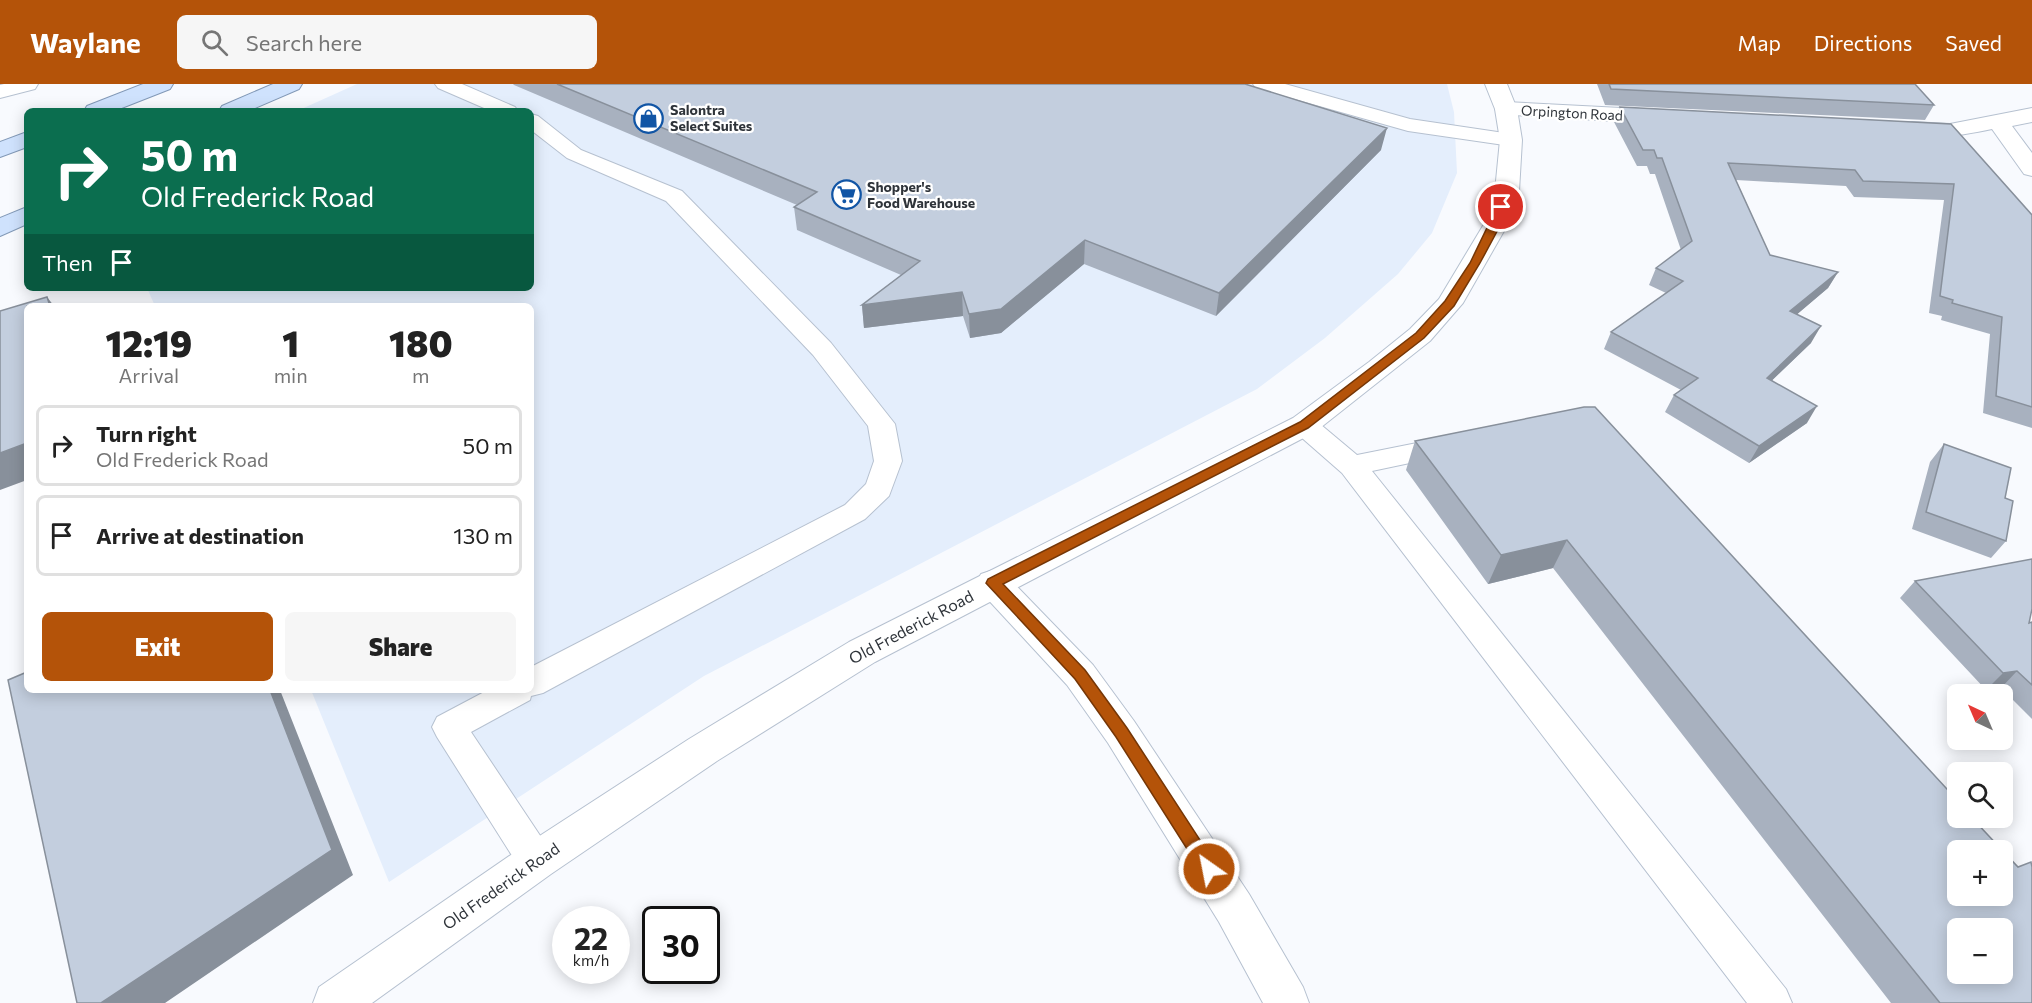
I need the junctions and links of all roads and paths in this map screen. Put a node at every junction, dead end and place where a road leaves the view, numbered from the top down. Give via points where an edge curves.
1 (27, 84) edge
2 (162, 84) edge
3 (445, 84) edge
4 (1263, 84) edge
5 (290, 85) edge
6 (0, 92) edge
7 (103, 108) edge
8 (237, 108) edge
9 (242, 108) edge
10 (501, 108) edge
11 (1504, 111) edge
12 (2032, 115) edge
13 (1681, 118) edge
14 (534, 122) edge
15 (1999, 123) junction
16 (1891, 128) edge
17 (2032, 169) edge
18 (24, 202) edge
19 (0, 213) edge
20 (24, 216) edge
21 (0, 228) edge
22 (1304, 425) junction
23 (1477, 439) edge
24 (1352, 466) junction
25 (993, 583) junction
26 (534, 681) edge
27 (512, 693) edge
28 (536, 861) junction
29 (335, 1003) edge
30 (1287, 1003) edge
31 (1772, 1003) edge

1 - 6 street
2 - 7 main road
3 - 10 lane
4 - 11 lane via 1408,125
5 - 8 main road
5 - 9 main road
11 - 13 street, Orpington Road
11 - 22 street, Old Frederick Road via 1507,191 1496,224 1450,303 1420,335
12 - 15 street
14 - 26 lane via 574,154 674,196 822,348 881,424 888,461 879,489 855,512
15 - 16 street via 1950,131
15 - 17 street
18 - 19 main road
20 - 21 main road
22 - 24 lane
22 - 25 street, Old Frederick Road
23 - 24 lane
24 - 31 lane
25 - 28 street, Old Frederick Road via 862,652 703,750
25 - 30 street via 1080,675 1121,732 1234,908
27 - 28 lane via 449,727
28 - 29 street, Old Frederick Road

